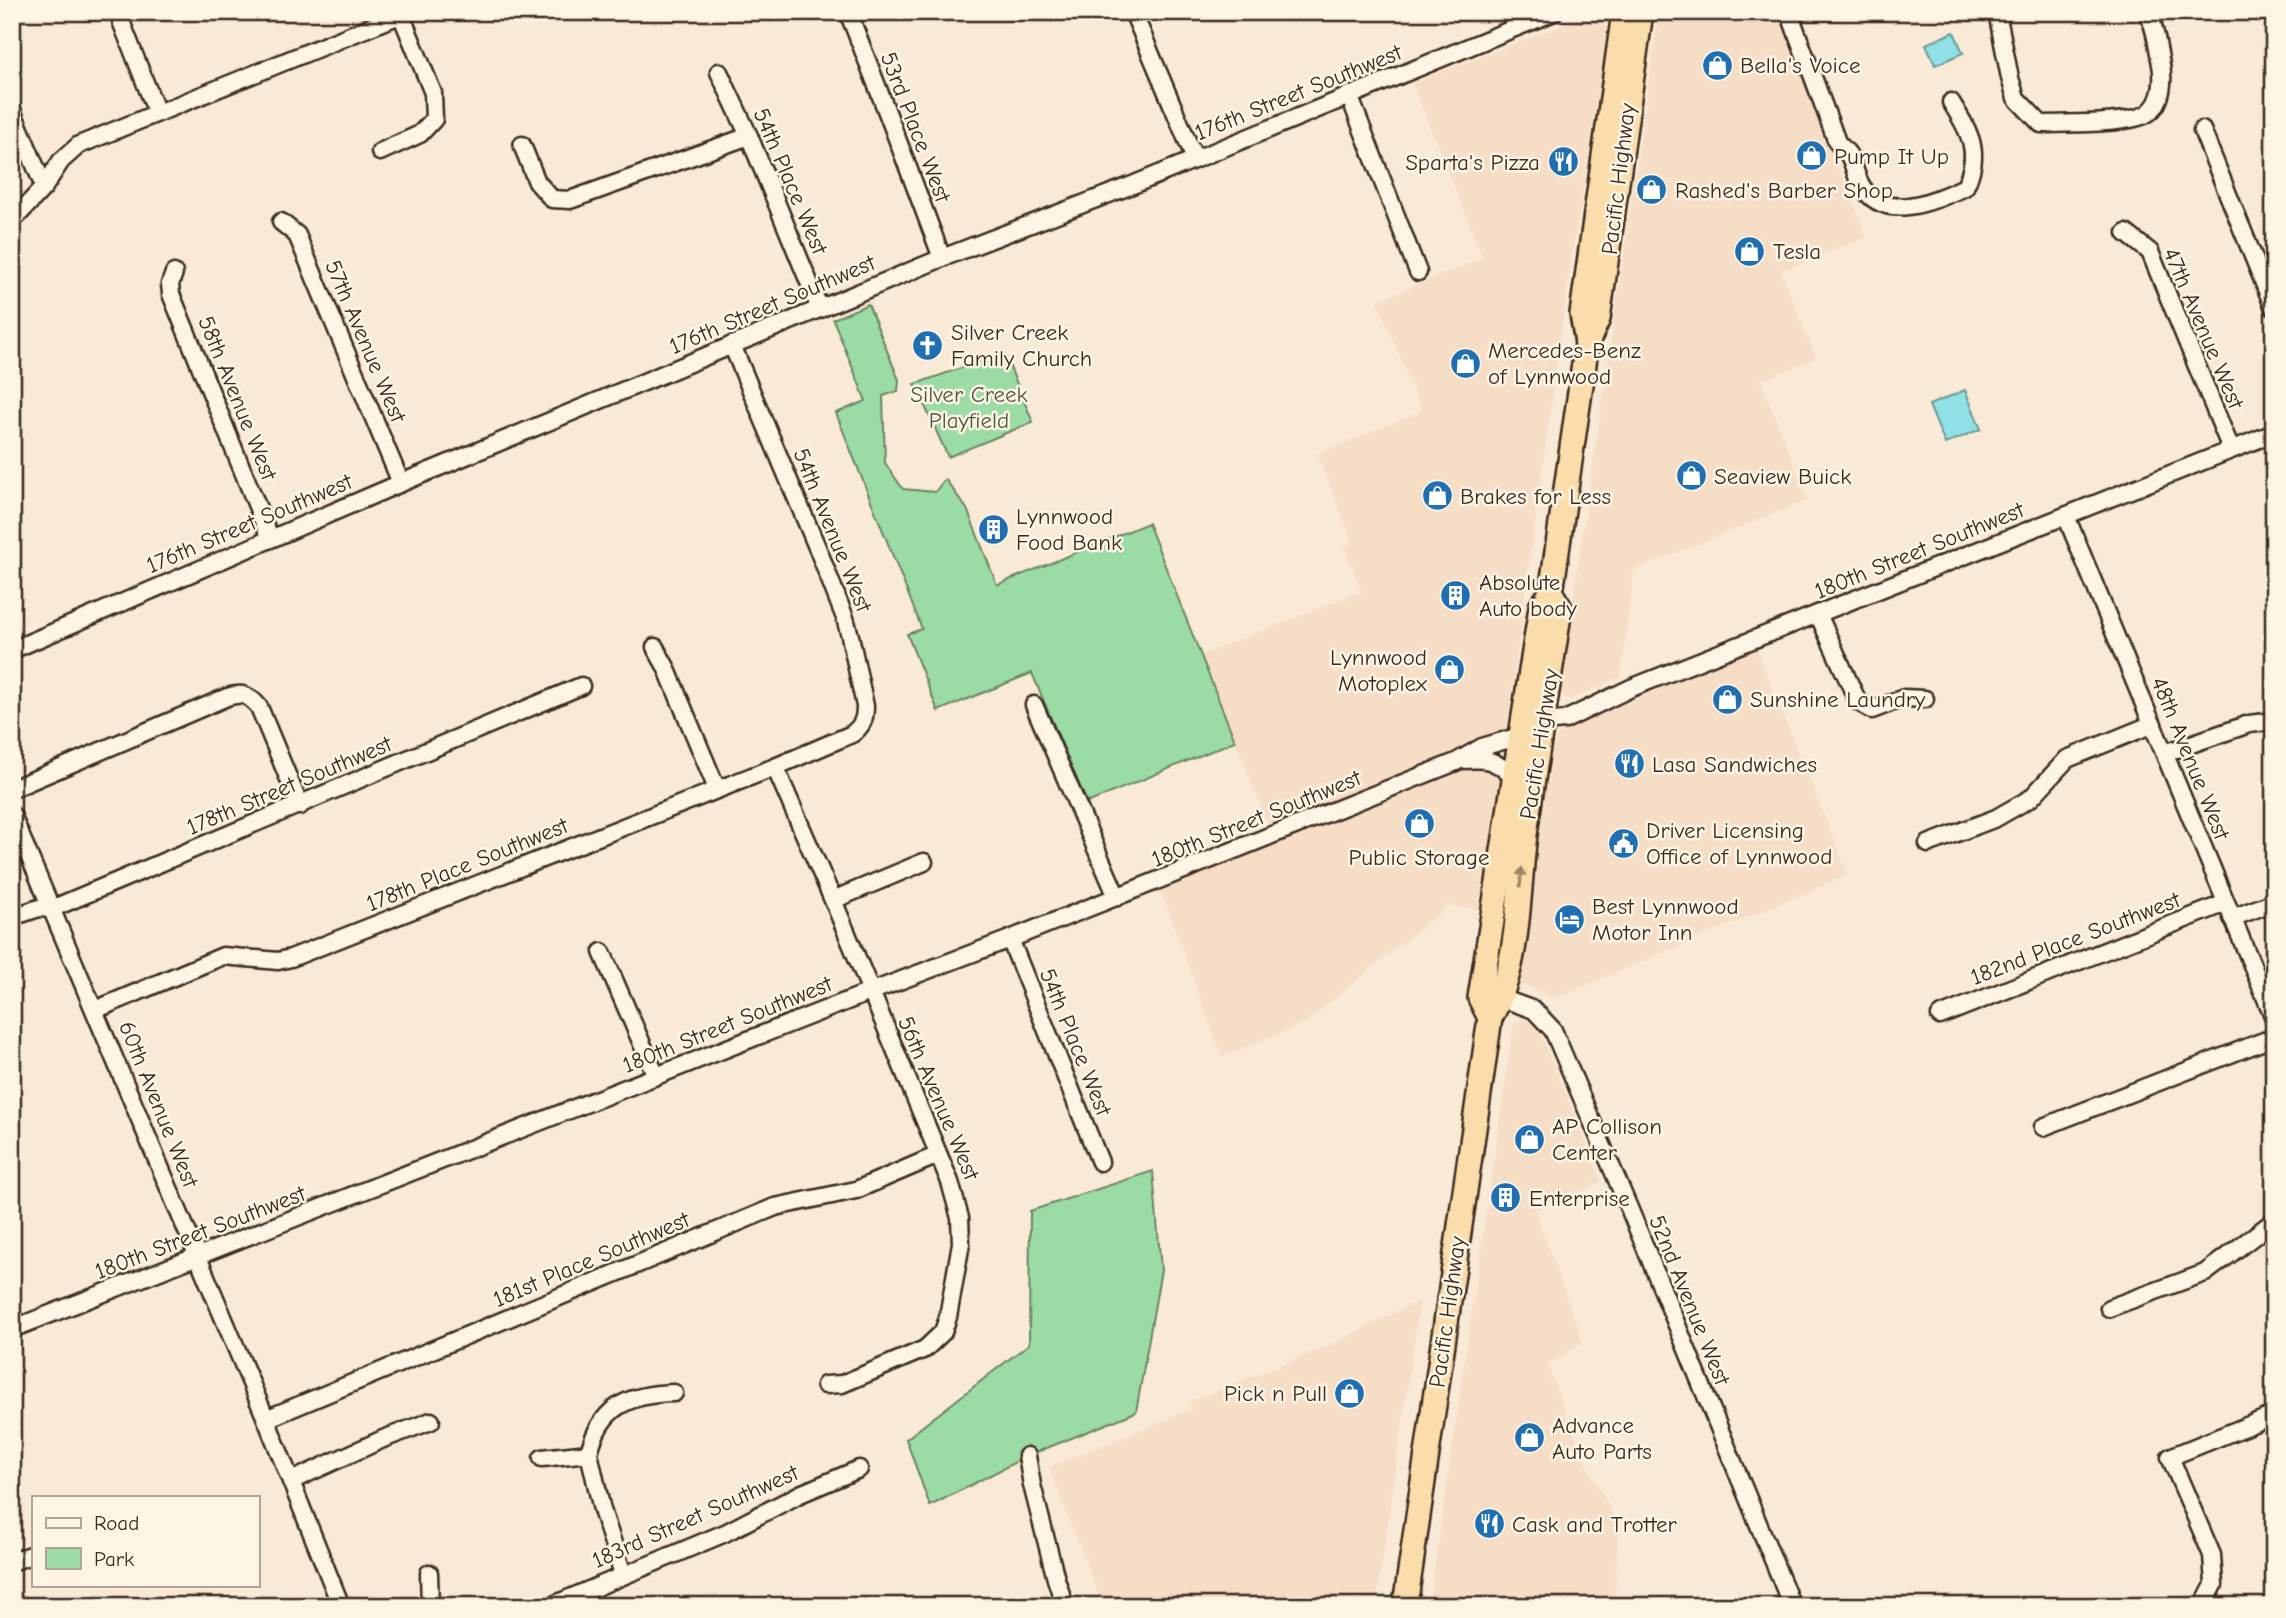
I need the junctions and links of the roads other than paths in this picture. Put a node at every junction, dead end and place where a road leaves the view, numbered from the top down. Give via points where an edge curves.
1 (848, 12) edge
2 (1133, 12) edge
3 (1554, 12) edge
4 (1606, 12) edge
5 (1641, 12) edge
6 (1789, 12) edge
7 (1997, 12) edge
8 (2147, 12) edge
9 (403, 13) edge
10 (121, 21) dead end
11 (1623, 23) edge
12 (719, 72) dead end
13 (1349, 96) junction
14 (1951, 102) dead end
15 (12, 110) edge
16 (157, 113) junction
17 (2202, 130) dead end
18 (749, 136) junction
19 (522, 145) dead end
20 (380, 152) dead end
21 (1195, 159) junction
22 (44, 187) junction
23 (1596, 216) junction
24 (12, 218) edge
25 (281, 222) dead end
26 (2126, 233) dead end
27 (942, 258) junction
28 (1418, 272) dead end
29 (174, 273) dead end
30 (1603, 290) junction
31 (2274, 308) edge
32 (820, 309) junction
33 (1587, 343) junction
34 (732, 345) junction
35 (2274, 433) edge
36 (2231, 449) junction
37 (401, 483) junction
38 (2066, 516) junction
39 (270, 538) junction
40 (1551, 593) junction
41 (1818, 614) junction
42 (655, 647) dead end
43 (12, 650) edge
44 (1531, 669) junction
45 (581, 686) dead end
46 (1547, 694) junction
47 (1925, 699) dead end
48 (1034, 705) dead end
49 (1582, 711) junction
50 (2274, 721) edge
51 (1543, 722) junction
52 (2153, 724) junction
53 (852, 734) joint
54 (1520, 736) junction
55 (2165, 753) junction
56 (1459, 760) junction
57 (775, 767) junction
58 (1514, 778) junction
59 (12, 789) edge
60 (718, 789) junction
61 (300, 806) junction
62 (12, 815) edge
63 (1526, 825) junction
64 (1928, 845) dead end
65 (924, 862) dead end
66 (1117, 897) junction
67 (833, 900) junction
68 (2274, 902) edge
69 (51, 909) junction
70 (2229, 911) junction
71 (12, 917) edge
72 (1010, 939) junction
73 (601, 952) dead end
74 (1486, 958) junction
75 (870, 992) junction
76 (1501, 998) junction
77 (95, 1010) junction
78 (1940, 1016) dead end
79 (1490, 1018) junction
80 (2274, 1018) edge
81 (2274, 1037) edge
82 (656, 1076) junction
83 (2043, 1127) dead end
84 (938, 1155) junction
85 (1100, 1162) dead end
86 (2274, 1220) edge
87 (198, 1258) junction
88 (2109, 1308) dead end
89 (12, 1329) edge
90 (825, 1385) dead end
91 (674, 1393) dead end
92 (2274, 1415) edge
93 (266, 1419) junction
94 (431, 1421) dead end
95 (589, 1453) junction
96 (1027, 1456) dead end
97 (542, 1458) dead end
98 (859, 1469) dead end
99 (291, 1481) junction
100 (32, 1554) edge
101 (12, 1562) edge
102 (429, 1573) dead end
103 (623, 1574) junction
104 (2204, 1605) edge
105 (341, 1606) edge
106 (430, 1606) edge
107 (551, 1606) edge
108 (1065, 1606) edge
109 (1405, 1606) edge
110 (1792, 1606) edge

1 - 27 street, 53rd Place West
2 - 21 street
3 - 13 street, 176th Street Southwest
4 - 11 highway
5 - 30 highway, Pacific Highway
6 - 14 street via 1837,142 1848,154 1861,186 1880,203 1903,208 1965,187 1975,153
7 - 8 street via 2016,98 2041,124 2127,120 2148,113 2161,94 2162,67
9 - 16 street
9 - 20 street via 433,93 434,119 420,134
10 - 16 street
11 - 23 highway, Pacific Highway
12 - 18 street, 54th Place West
13 - 21 street, 176th Street Southwest
13 - 28 street
15 - 22 street
16 - 22 street via 79,145 61,161
17 - 31 street
18 - 19 street via 570,201 552,199 537,182
18 - 32 street, 54th Place West
21 - 27 street, 176th Street Southwest
22 - 24 street
23 - 30 highway via 1601,236 1597,275
23 - 33 highway, Pacific Highway via 1582,314
25 - 37 street, 57th Avenue West via 297,235
26 - 36 street, 47th Avenue West via 2150,252
27 - 32 street, 176th Street Southwest
29 - 39 street, 58th Avenue West via 171,294
30 - 33 highway, Pacific Highway via 1598,319
32 - 34 street, 176th Street Southwest
33 - 40 highway, Pacific Highway
34 - 37 street, 176th Street Southwest
34 - 53 street, 54th Avenue West via 850,636 865,716 862,727
35 - 36 street, 180th Street Southwest
36 - 38 street, 180th Street Southwest
37 - 39 street, 176th Street Southwest
38 - 41 street, 180th Street Southwest
38 - 52 street, 48th Avenue West
39 - 43 street, 176th Street Southwest
40 - 44 highway, Pacific Highway via 1541,607
40 - 46 highway, Pacific Highway via 1560,608
41 - 47 street via 1858,702 1872,710 1904,698
41 - 49 street, 180th Street Southwest
42 - 60 street
44 - 51 highway via 1535,714
44 - 54 highway, Pacific Highway
45 - 61 street, 178th Street Southwest
46 - 49 street via 1570,711
46 - 51 highway, Pacific Highway
48 - 66 street
49 - 51 street, 180th Street Southwest via 1560,722
50 - 55 street via 2249,723
51 - 63 highway, Pacific Highway
52 - 55 street, 48th Avenue West
52 - 64 street via 2067,760 2031,798 1996,818
53 - 57 street, 178th Place Southwest
54 - 56 street, 180th Street Southwest via 1482,747
54 - 58 highway, Pacific Highway
54 - 63 highway via 1526,750 1522,793
55 - 70 street, 48th Avenue West
56 - 58 street via 1491,760
56 - 66 street, 180th Street Southwest
57 - 60 street, 178th Place Southwest
57 - 67 street, 56th Avenue West
58 - 74 highway, Pacific Highway
59 - 61 street via 242,694 259,707
60 - 77 street, 178th Place Southwest via 291,958 223,956
61 - 69 street, 178th Street Southwest
62 - 69 street, 60th Avenue West
76 -> 63 highway, Pacific Highway via 1515,928
65 - 67 street
66 - 72 street, 180th Street Southwest
67 - 75 street, 56th Avenue West
68 - 70 street, 182nd Place Southwest
69 - 71 street, 178th Street Southwest
69 - 77 street, 60th Avenue West
70 - 78 street, 182nd Place Southwest
70 - 80 street, 48th Avenue West
72 - 75 street, 180th Street Southwest
72 - 85 street, 54th Place West
73 - 82 street
74 - 76 highway
74 - 79 highway, Pacific Highway via 1480,998
75 - 82 street, 180th Street Southwest
75 - 84 street, 56th Avenue West
76 - 79 highway, Pacific Highway
76 - 110 street, 52nd Avenue West via 1534,1010 1553,1030
77 - 87 street, 60th Avenue West
79 - 109 highway, Pacific Highway
81 - 83 street
82 - 87 street, 180th Street Southwest
84 - 90 street, 56th Avenue West via 956,1197 962,1232 943,1332 925,1349 842,1384
84 - 93 street, 181st Place Southwest via 856,1190 775,1207
86 - 88 street via 2205,1272
87 - 89 street, 180th Street Southwest
87 - 93 street, 60th Avenue West
91 - 95 street via 646,1394 611,1411 593,1435
92 - 104 street via 2170,1457 2212,1555 2214,1585
93 - 99 street, 60th Avenue West
94 - 99 street
95 - 97 street
95 - 103 street
96 - 108 street
98 - 103 street, 183rd Street Southwest via 725,1533
99 - 105 street, 60th Avenue West
100 - 101 street
102 - 106 street
103 - 107 street, 183rd Street Southwest

